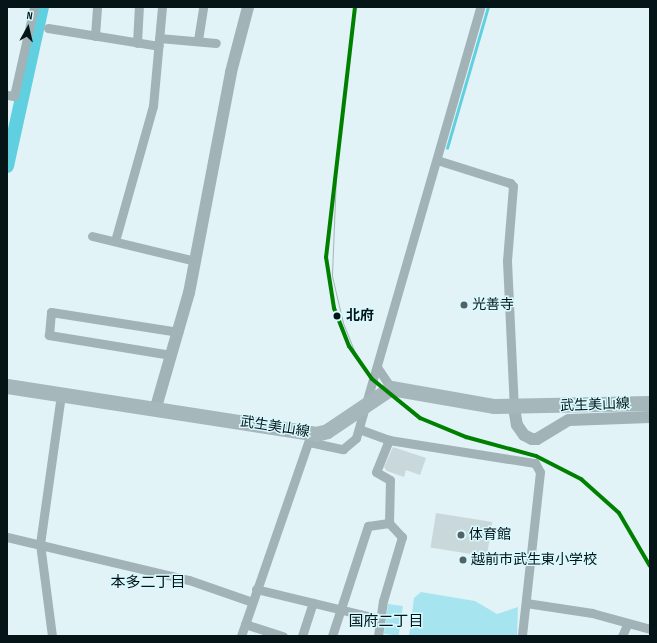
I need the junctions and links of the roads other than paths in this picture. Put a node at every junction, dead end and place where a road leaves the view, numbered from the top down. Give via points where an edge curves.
1 (34, 7) edge
2 (97, 7) edge
3 (139, 7) edge
4 (162, 7) edge
5 (203, 7) edge
6 (248, 7) edge
7 (480, 7) edge
8 (48, 28) dead end
9 (94, 36) junction
10 (198, 40) junction
11 (159, 42) junction
12 (137, 43) junction
13 (216, 43) dead end
14 (7, 95) edge
15 (437, 160) junction
16 (92, 236) dead end
17 (115, 241) junction
18 (195, 261) junction
19 (178, 332) junction
20 (171, 355) junction
21 (377, 367) junction
22 (7, 386) edge
23 (391, 388) junction
24 (61, 395) junction
25 (364, 403) junction
26 (650, 403) edge
27 (156, 407) junction
28 (520, 407) junction
29 (650, 417) edge
30 (359, 429) junction
31 (310, 438) junction
32 (389, 440) junction
33 (389, 523) junction
34 (7, 537) edge
35 (40, 544) junction
36 (256, 589) junction
37 (252, 602) junction
38 (313, 603) junction
39 (526, 603) junction
40 (340, 610) junction
41 (380, 619) junction
42 (245, 624) junction
43 (627, 624) junction
44 (650, 629) edge
45 (52, 636) edge
46 (241, 636) edge
47 (283, 636) edge
48 (302, 636) edge
49 (332, 636) edge
50 (378, 636) edge
51 (522, 636) edge
52 (622, 636) edge

1 - 14 street via 14,96
2 - 9 street
3 - 12 street
4 - 11 street
5 - 10 street
6 - 18 street via 231,72
7 - 15 street
8 - 9 street
9 - 12 street
10 - 11 street
10 - 13 street
11 - 12 street
11 - 17 street via 153,106
15 - 21 street
15 - 28 street via 513,186 507,260
16 - 17 street
17 - 18 street
18 - 19 street
19 - 20 street
19 - 20 street via 51,312 49,335
20 - 27 street
21 - 23 street
21 - 25 street
22 - 24 main road, 武生美山線
23 - 25 main road, 武生美山線
23 - 28 main road, 武生美山線 via 446,399
24 - 27 main road, 武生美山線
24 - 35 street
25 - 30 street
25 - 31 main road, 武生美山線 via 327,431
26 - 28 main road, 武生美山線
27 - 31 main road, 武生美山線
28 - 29 street via 517,425 524,435 532,439 537,439 569,420
30 - 31 street via 351,444 343,449
30 - 32 street
31 - 36 street
32 - 33 street via 376,472 390,480
32 - 39 street via 535,463 540,472
33 - 40 street via 368,526
33 - 41 street via 402,536
34 - 35 street
35 - 37 street via 189,580
35 - 45 street
36 - 37 street
36 - 38 street
37 - 42 street
38 - 40 street
38 - 48 street
39 - 43 street via 592,613
39 - 51 street
40 - 41 street
40 - 49 street
41 - 50 street
42 - 46 street
42 - 47 street
43 - 44 street
43 - 52 street

